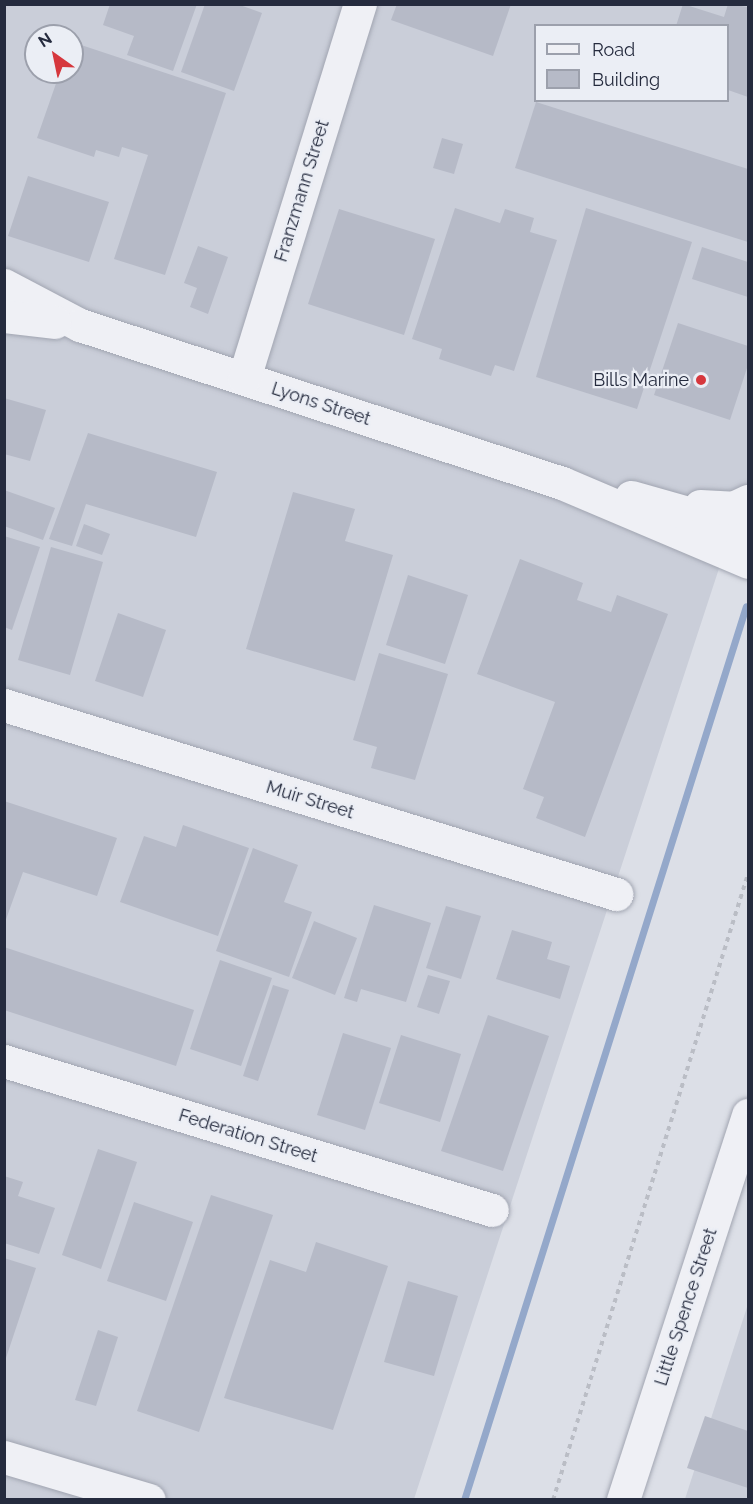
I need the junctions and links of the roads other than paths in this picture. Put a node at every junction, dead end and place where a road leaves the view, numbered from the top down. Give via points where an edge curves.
1 (360, 4) edge
2 (4, 285) edge
3 (4, 316) edge
4 (80, 325) junction
5 (244, 378) junction
6 (562, 483) junction
7 (635, 498) junction
8 (748, 501) edge
9 (748, 530) edge
10 (748, 562) edge
11 (4, 705) edge
12 (616, 894) dead end
13 (4, 1061) edge
14 (748, 1115) edge
15 (492, 1210) dead end
16 (4, 1457) edge
17 (149, 1500) edge
18 (623, 1500) edge

1 - 5 street, Franzmann Street
2 - 4 street, Lyons Street
3 - 4 street, Lyons Street
4 - 5 street, Lyons Street
5 - 6 street, Lyons Street
6 - 7 street, Lyons Street
6 - 10 street, Lyons Street
7 - 8 street via 718,508
7 - 9 street, Lyons Street
11 - 12 street, Muir Street
13 - 15 street, Federation Street
14 - 18 street, Little Spence Street
16 - 17 street

